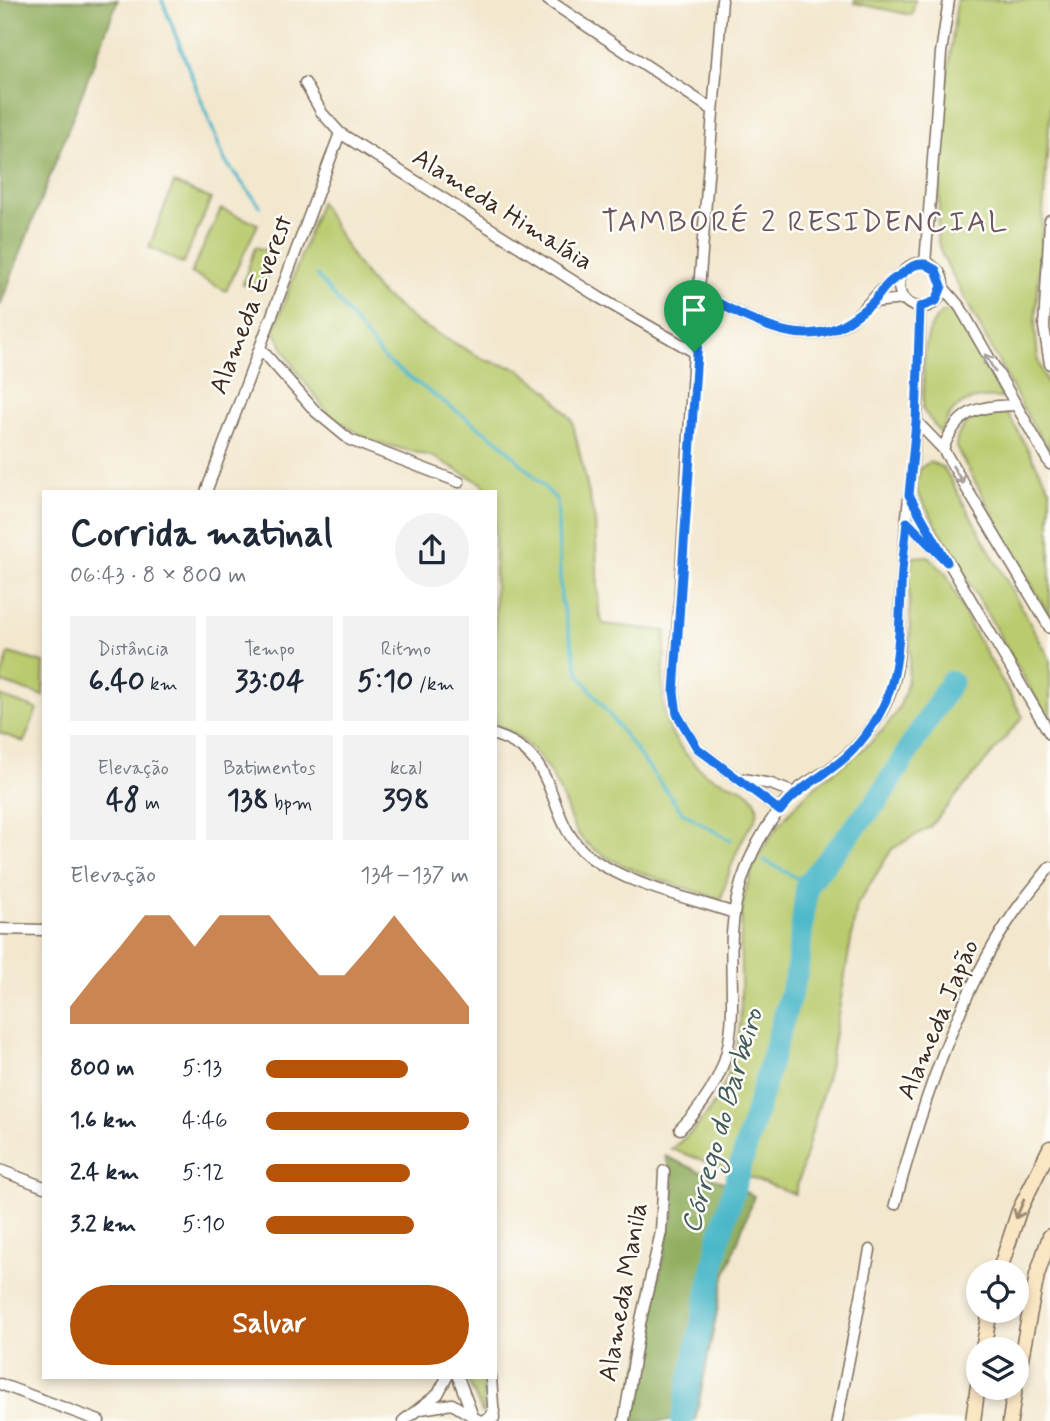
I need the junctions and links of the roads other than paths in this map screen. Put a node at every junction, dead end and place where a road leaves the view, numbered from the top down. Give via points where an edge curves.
1 (548, 0) edge
2 (722, 0) edge
3 (949, 0) edge
4 (305, 83) dead end
5 (713, 110) junction
6 (340, 133) junction
7 (1050, 220) edge
8 (925, 264) junction
9 (902, 274) junction
10 (942, 286) junction
11 (701, 294) junction
12 (904, 299) junction
13 (873, 302) junction
14 (920, 307) junction
15 (260, 348) junction
16 (694, 352) junction
17 (1050, 364) edge
18 (1014, 405) junction
19 (916, 422) junction
20 (943, 449) junction
21 (1050, 464) edge
22 (458, 482) dead end
23 (206, 490) edge
24 (909, 495) junction
25 (907, 522) junction
26 (947, 562) junction
27 (1050, 628) edge
28 (1050, 734) edge
29 (497, 736) edge
30 (740, 778) junction
31 (794, 793) junction
32 (780, 811) junction
33 (1050, 867) edge
34 (734, 913) junction
35 (0, 929) edge
36 (42, 930) edge
37 (680, 1129) dead end
38 (1050, 1148) edge
39 (0, 1171) edge
40 (664, 1171) dead end
41 (42, 1185) edge
42 (895, 1204) dead end
43 (1050, 1236) edge
44 (870, 1250) dead end
45 (1003, 1260) edge
46 (1025, 1337) edge
47 (446, 1379) edge
48 (459, 1379) edge
49 (491, 1379) edge
50 (0, 1384) edge
51 (976, 1400) edge
52 (1013, 1400) edge
53 (421, 1409) junction
54 (494, 1416) edge
55 (473, 1419) edge
56 (99, 1421) edge
57 (403, 1421) edge
58 (624, 1421) edge
59 (837, 1421) edge
60 (973, 1421) edge
61 (1010, 1421) edge

1 - 5 street
2 - 5 street
3 - 8 street
4 - 6 street, Alameda Himaláia
5 - 11 street
6 - 15 street, Alameda Everest
6 - 16 street, Alameda Himaláia via 600,298
7 - 17 street via 1044,327
8 - 9 street via 912,265
8 - 10 street via 936,270
9 - 12 street via 899,289
9 - 13 street via 882,287
10 - 14 street via 936,301
18 -> 10 street via 960,307
11 - 13 street via 780,332 807,335 835,329
11 - 16 street
12 - 13 street
12 - 14 street
14 - 19 street
15 - 22 street via 316,412 350,440
15 - 23 street, Alameda Everest
16 - 30 street via 674,692 677,714 697,748
18 - 20 street via 981,407 965,414
18 - 21 street
19 - 20 street
19 - 24 street
20 -> 27 street
24 - 25 street
24 - 26 street
25 - 26 street
25 - 31 street via 900,651 885,707 852,751
26 - 28 street
29 - 34 street via 536,761 563,824 589,856 626,876
30 - 31 street
30 - 32 street
31 - 32 street
32 - 34 street via 748,860
33 - 42 street, Alameda Japão via 1013,914 987,958 949,1040
34 - 37 street via 734,991 727,1056 713,1089
35 - 36 street
38 -> 45 main road via 1019,1211
39 - 41 street
40 - 58 street, Alameda Manila via 662,1232
43 - 46 main road
44 - 59 street
47 - 53 street
48 - 55 street
49 - 54 street
50 - 56 street
51 - 60 main road
52 - 61 main road
53 - 55 street via 452,1404
53 - 57 street
54 - 55 street via 484,1421

